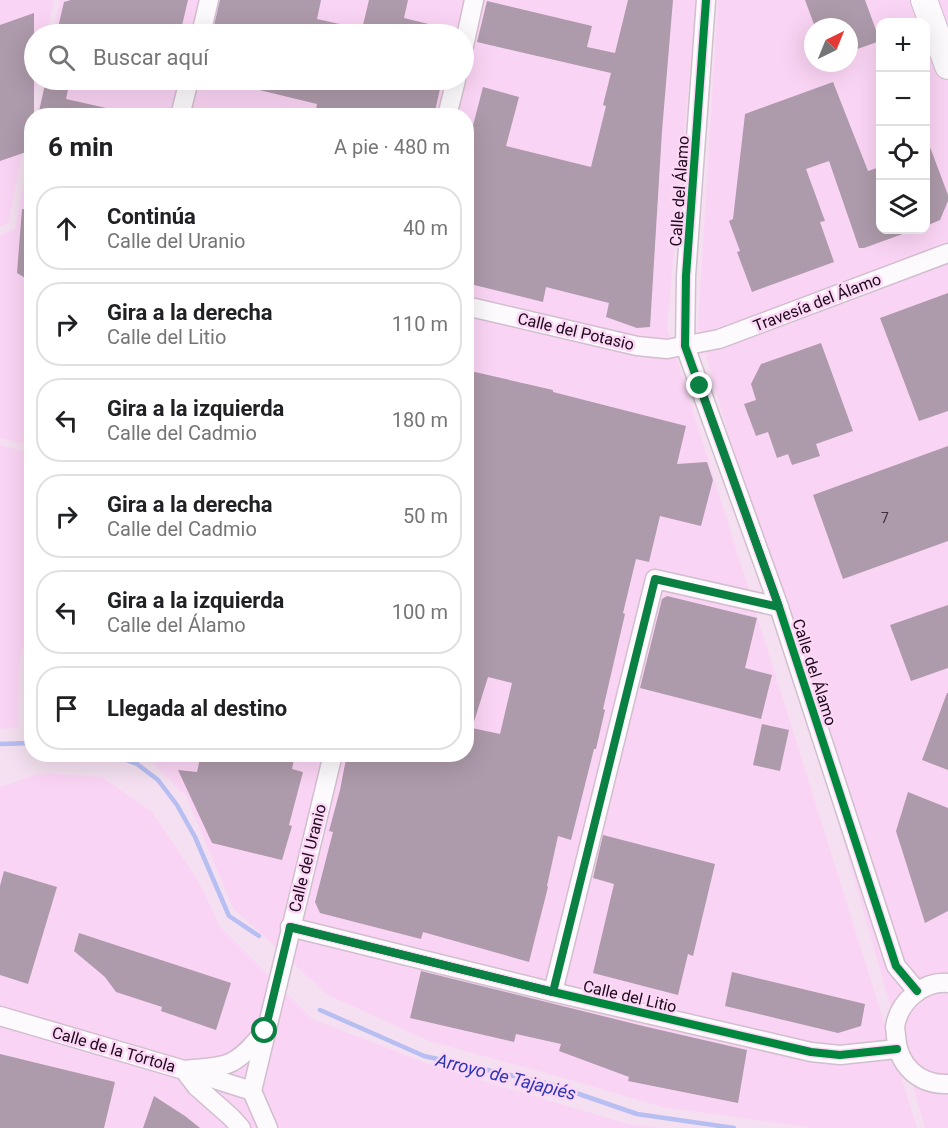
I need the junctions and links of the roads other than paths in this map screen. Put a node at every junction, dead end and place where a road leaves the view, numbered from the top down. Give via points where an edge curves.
1 (209, 0) edge
2 (474, 0) edge
3 (706, 0) edge
4 (924, 0) edge
5 (203, 24) edge
6 (469, 24) edge
7 (948, 66) edge
8 (186, 90) edge
9 (454, 90) edge
10 (182, 108) edge
11 (449, 108) edge
12 (948, 253) edge
13 (474, 308) edge
14 (685, 346) junction
15 (779, 607) junction
16 (331, 762) edge
17 (290, 927) junction
18 (948, 983) edge
19 (917, 991) junction
20 (553, 992) junction
21 (0, 1016) edge
22 (265, 1031) junction
23 (897, 1049) junction
24 (184, 1070) junction
25 (944, 1088) edge
26 (252, 1091) junction
27 (242, 1128) edge
28 (268, 1128) edge

1 - 5 street
2 - 6 street
3 - 14 street, Calle del Álamo via 686,276
4 - 7 street
8 - 10 street
9 - 11 street
12 - 14 street, Travesía del Álamo via 719,339
13 - 14 street, Calle del Potasio via 637,346
14 - 15 street, Calle del Álamo
15 - 19 street, Calle del Álamo via 896,966
15 - 20 street via 655,579
16 - 17 street, Calle del Uranio
17 - 20 street, Calle del Litio
17 - 22 street, Calle del Uranio
18 - 19 street via 938,982
19 - 23 street via 902,1007 895,1027
20 - 23 street, Calle del Litio via 811,1052 840,1055
21 - 24 street, Calle de la Tórtola
22 - 24 street via 231,1062
22 - 26 street, Calle del Uranio
23 - 25 street via 905,1065 919,1078
24 - 26 street
24 - 27 street, Calle de la Tórtola
26 - 28 street

